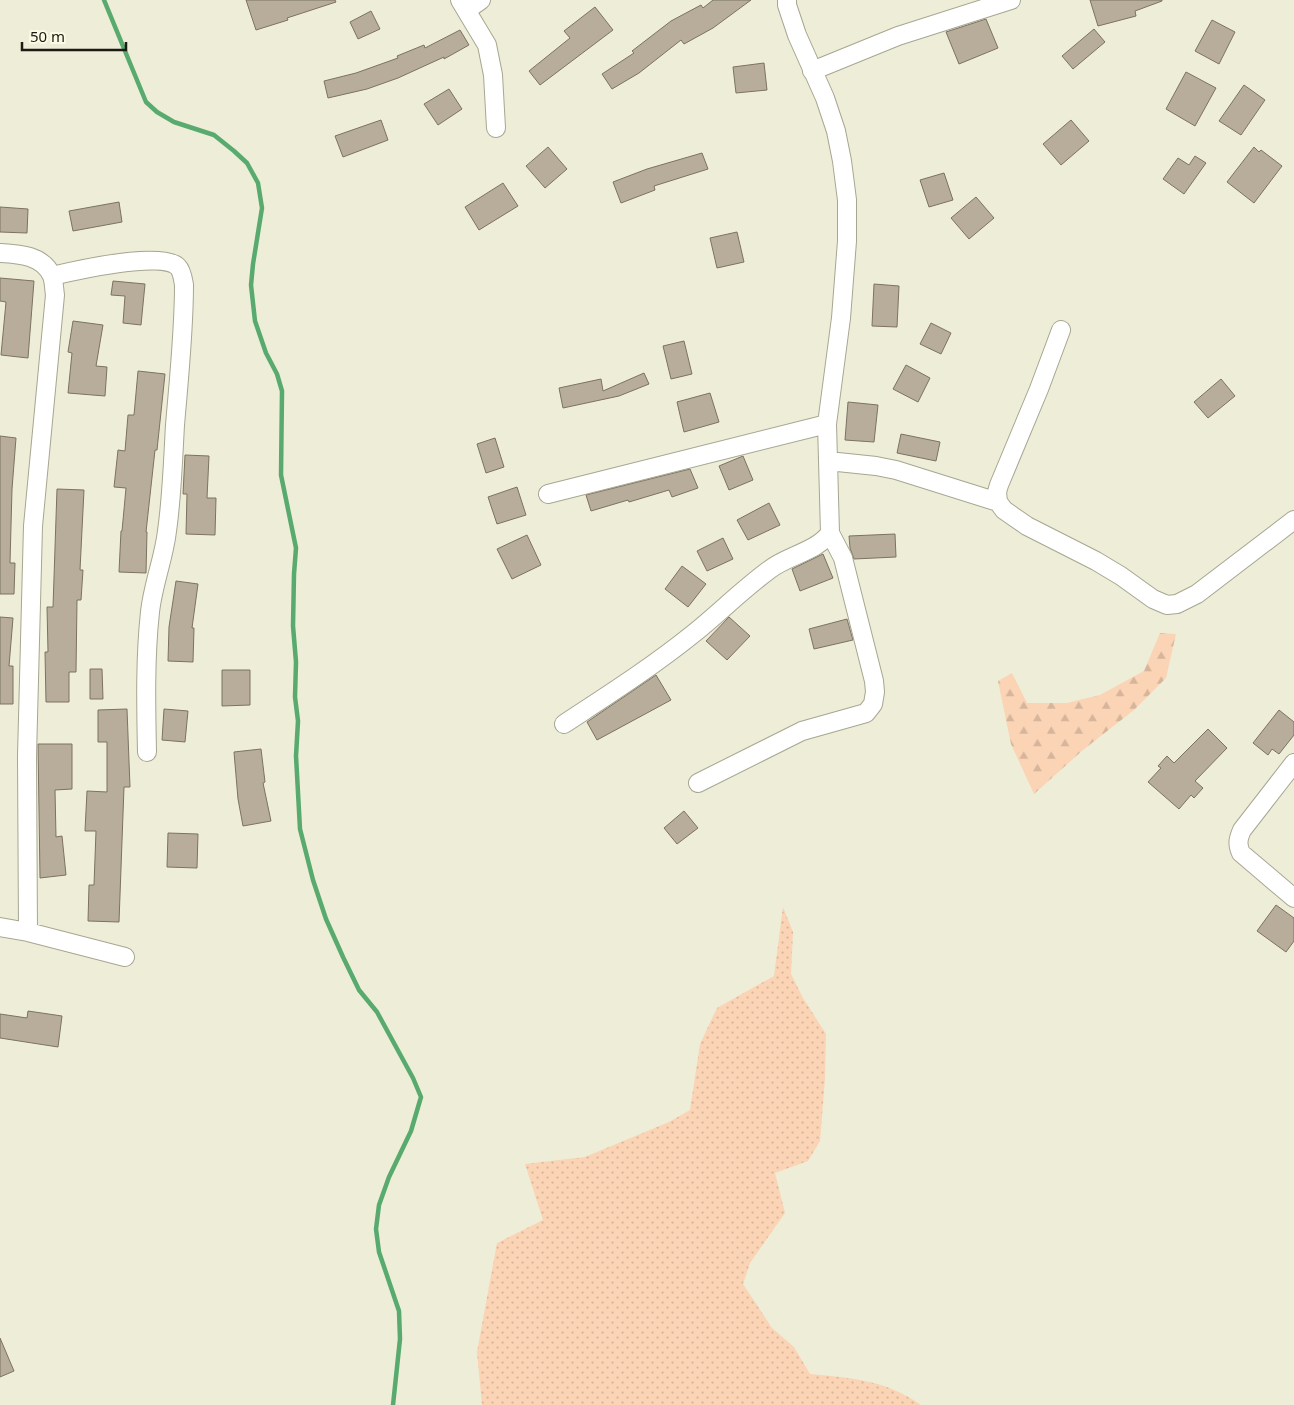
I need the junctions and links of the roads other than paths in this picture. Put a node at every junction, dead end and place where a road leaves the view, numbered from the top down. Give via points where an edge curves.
1 (787, 0) edge
2 (1011, 0) edge
3 (470, 3) edge
4 (812, 71) junction
5 (496, 128) dead end
6 (0, 253) edge
7 (52, 276) junction
8 (1061, 330) dead end
9 (827, 424) junction
10 (828, 461) junction
11 (548, 494) dead end
12 (998, 502) junction
13 (1294, 520) edge
14 (830, 533) junction
15 (564, 724) dead end
16 (147, 752) dead end
17 (1294, 763) edge
18 (698, 783) dead end
19 (1294, 898) edge
20 (0, 927) edge
21 (28, 932) junction
22 (125, 956) dead end

1 - 4 street via 786,5
2 - 4 street via 898,36
3 - 5 street via 490,55
4 - 9 street via 836,131 847,200 841,318
6 - 7 street via 35,258
7 - 16 street via 138,261 172,262 178,266 184,283 168,530 152,591 150,612
7 - 21 street via 55,295 33,526 27,756
8 - 12 street via 999,486
9 - 10 street
9 - 11 street
10 - 12 street via 896,470
10 - 14 street
12 - 13 street via 1027,526 1096,561 1167,605 1177,604 1197,594
14 - 15 street via 817,545 770,568 678,646
14 - 18 street via 843,558 874,681 873,704 866,713 802,731
17 - 19 street via 1238,838 1241,853
20 - 21 street
21 - 22 street

